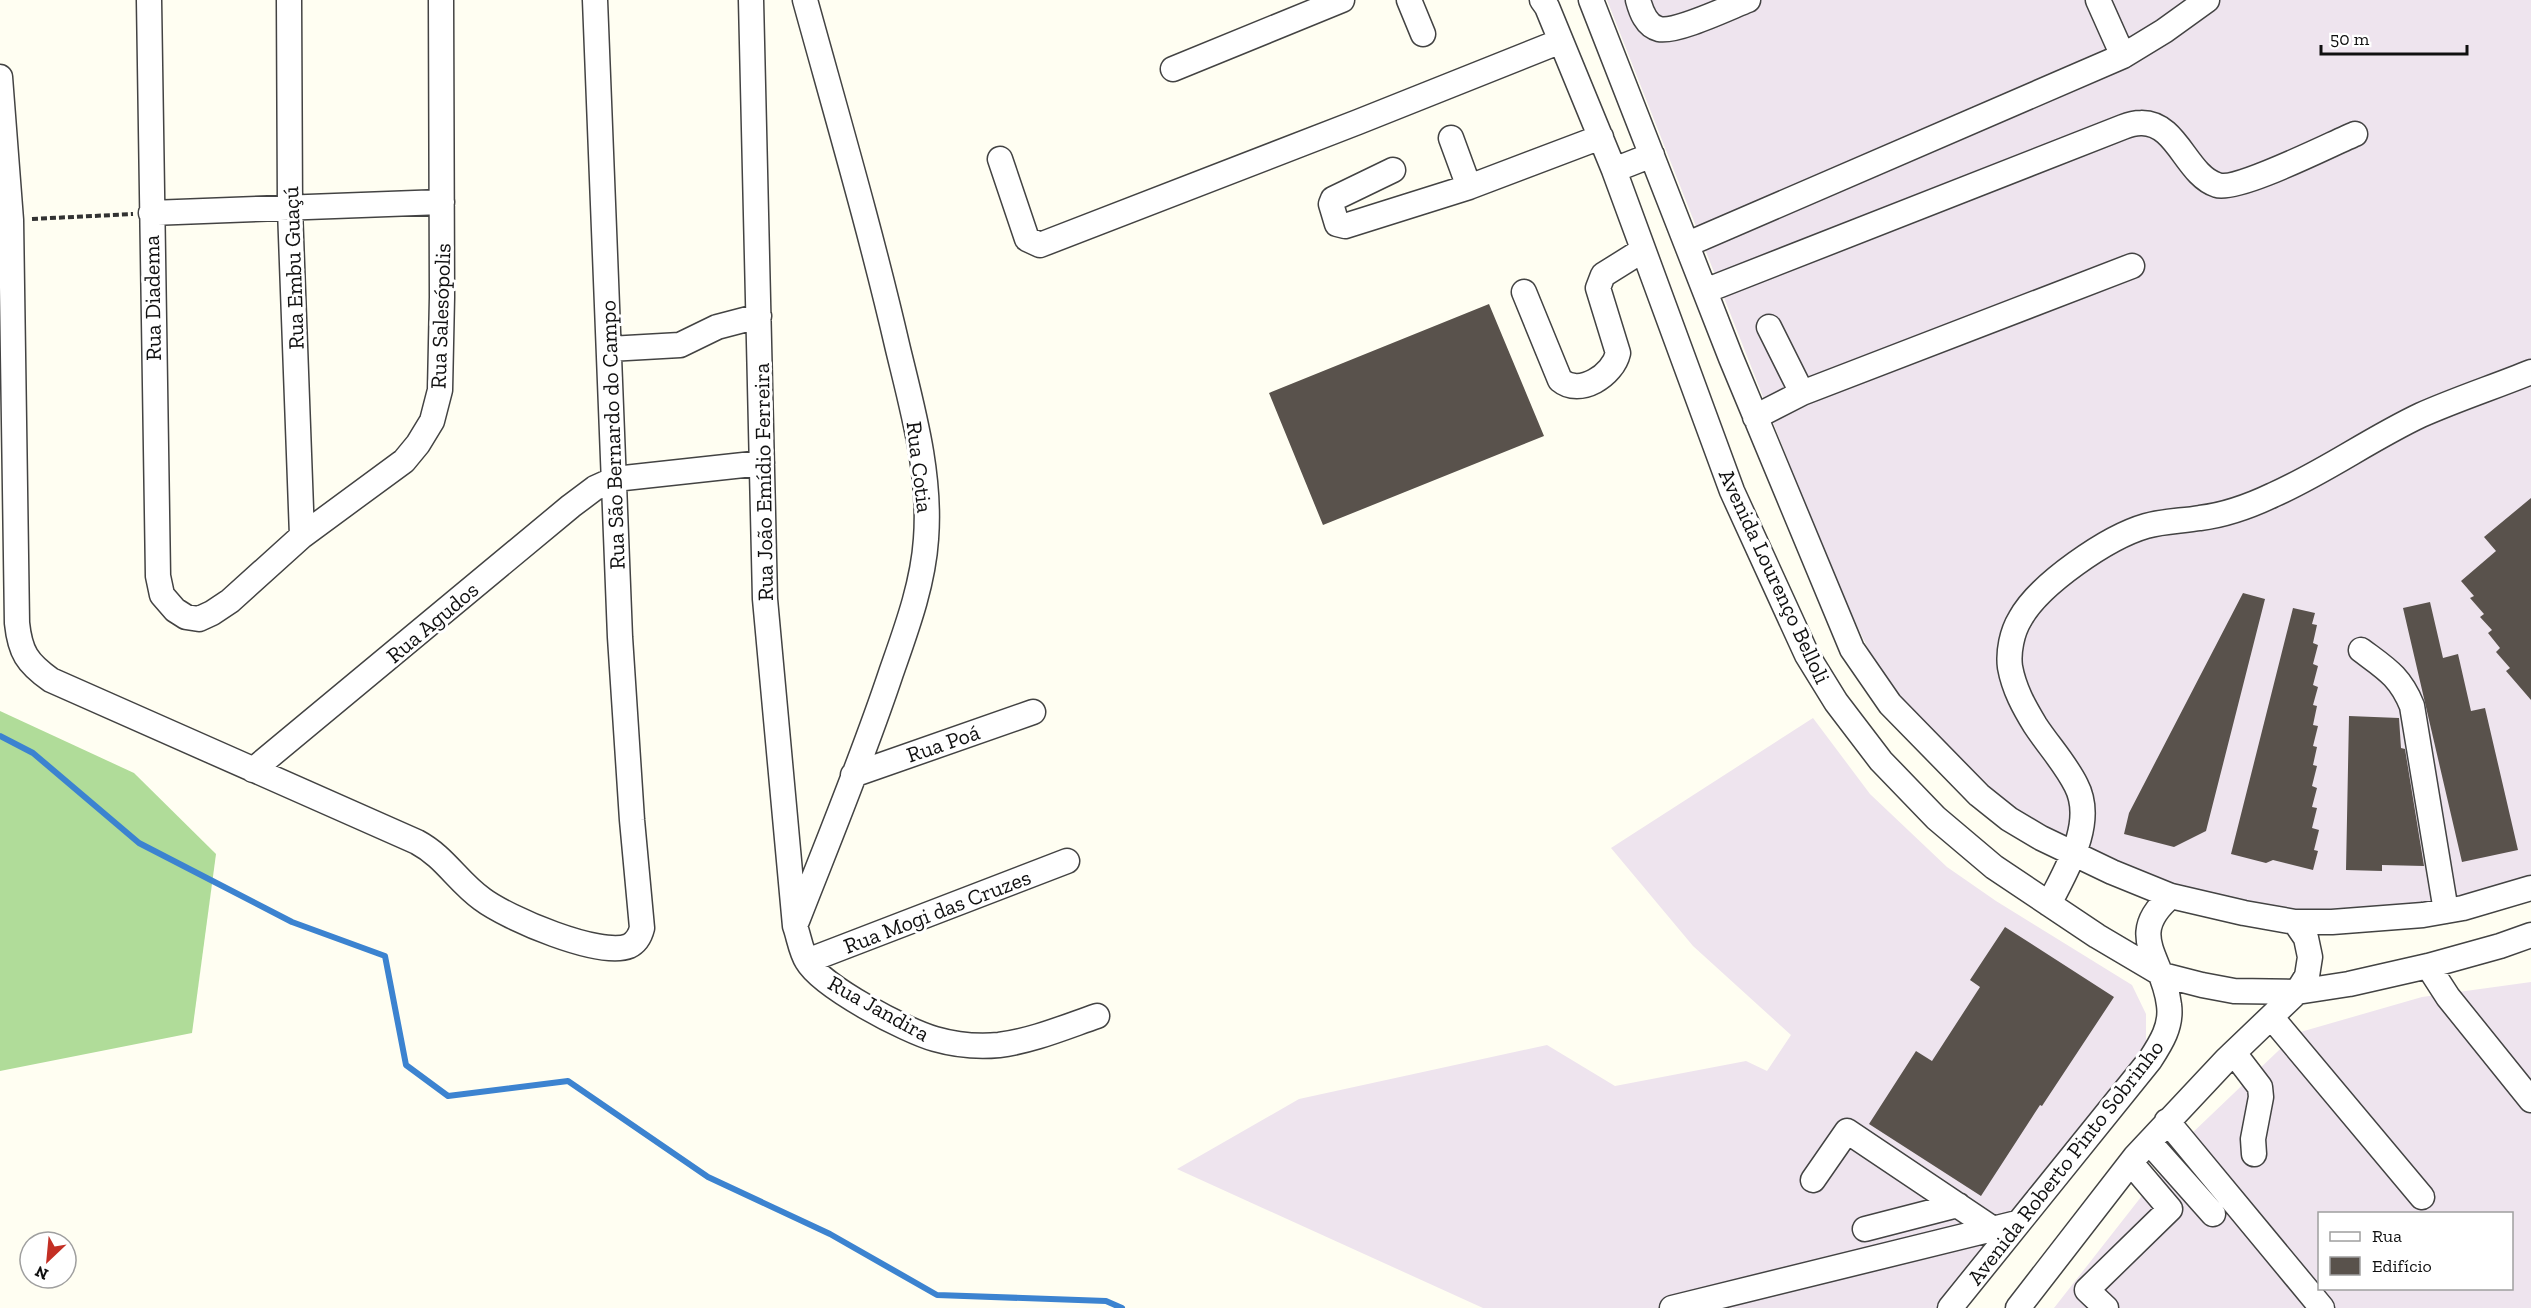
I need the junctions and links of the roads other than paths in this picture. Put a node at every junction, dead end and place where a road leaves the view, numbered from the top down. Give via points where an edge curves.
1 (149, 0) edge
2 (289, 0) edge
3 (441, 0) edge
4 (595, 0) edge
5 (751, 0) edge
6 (805, 0) edge
7 (1342, 0) edge
8 (1409, 0) edge
9 (1542, 0) edge
10 (1591, 0) edge
11 (1638, 0) edge
12 (1748, 0) edge
13 (2098, 0) edge
14 (2207, 0) edge
15 (1423, 34) dead end
16 (1561, 40) junction
17 (2123, 56) junction
18 (1173, 69) dead end
19 (0, 77) edge
20 (2355, 134) dead end
21 (1600, 137) junction
22 (1451, 138) dead end
23 (1652, 155) junction
24 (1000, 159) dead end
25 (1393, 170) dead end
26 (1614, 170) junction
27 (1469, 187) junction
28 (442, 202) junction
29 (290, 209) junction
30 (151, 213) junction
31 (1688, 244) junction
32 (1643, 250) junction
33 (2132, 266) dead end
34 (1705, 291) junction
35 (1524, 292) dead end
36 (759, 316) junction
37 (1769, 327) dead end
38 (609, 348) junction
39 (2531, 372) edge
40 (1802, 393) junction
41 (1755, 417) junction
42 (762, 463) junction
43 (615, 479) junction
44 (302, 536) junction
45 (8, 556) edge
46 (162, 595) joint
47 (2361, 650) dead end
48 (1033, 712) dead end
49 (253, 770) junction
50 (853, 775) junction
51 (2074, 855) junction
52 (1067, 861) dead end
53 (2531, 888) edge
54 (2171, 896) junction
55 (2049, 904) junction
56 (2445, 911) junction
57 (2295, 922) junction
58 (795, 926) junction
59 (2531, 935) edge
60 (807, 961) junction
61 (2428, 966) junction
62 (2163, 975) junction
63 (2297, 992) junction
64 (1096, 1016) dead end
65 (2272, 1018) junction
66 (2234, 1053) junction
67 (2531, 1100) edge
68 (2167, 1121) junction
69 (2149, 1142) junction
70 (2254, 1154) dead end
71 (2131, 1163) junction
72 (1813, 1180) dead end
73 (2422, 1197) dead end
74 (1958, 1205) junction
75 (2212, 1214) dead end
76 (2017, 1223) junction
77 (1865, 1229) dead end
78 (1993, 1229) junction
79 (1672, 1308) edge
80 (1950, 1308) edge
81 (2018, 1308) edge
82 (2106, 1308) edge
83 (2322, 1308) edge

1 - 30 street, Rua Diadema
2 - 29 street, Rua Embu Guaçú
3 - 28 street, Rua Salesópolis
4 - 38 street, Rua São Bernardo do Campo
5 - 36 street, Rua João Emídio Ferreira
6 - 50 street, Rua Cotia via 883,286 915,422 927,496 926,540 918,588
7 - 18 street
8 - 15 street
9 - 16 street, Avenida Lourenço Belloli
10 - 23 street, Avenida Lourenço Belloli
11 - 12 street via 1642,14 1660,30 1679,27
13 - 17 street
14 - 17 street
16 - 21 street, Avenida Lourenço Belloli
16 - 24 street via 1040,245 1027,239
17 - 31 street
19 - 45 street via 10,220
20 - 34 street via 2248,180 2218,186 2202,176 2165,132 2141,123 2123,127
21 - 26 street, Avenida Lourenço Belloli
21 - 27 street
22 - 27 street
23 - 26 street
23 - 31 street, Avenida Lourenço Belloli
25 - 27 street via 1333,199 1337,224 1345,226
26 - 32 street, Avenida Lourenço Belloli
28 - 29 street
28 - 44 street, Rua Salesópolis via 440,390 432,422 404,461
29 - 30 street
29 - 44 street, Rua Embu Guaçú
30 - 46 street, Rua Diadema via 157,544
31 - 34 street, Avenida Lourenço Belloli
32 - 35 street via 1600,279 1598,288 1618,353 1607,373 1578,388 1560,380
32 - 55 street, Avenida Lourenço Belloli via 1732,491 1807,655 1836,702 1881,760 1936,818 1994,867
33 - 40 street
34 - 41 street, Avenida Lourenço Belloli
36 - 38 street via 717,327 680,345
36 - 42 street, Rua João Emídio Ferreira
37 - 40 street
38 - 43 street, Rua São Bernardo do Campo
39 - 51 street via 2420,416 2311,477 2238,510 2148,525 2123,534 2041,592 2019,620 2011,644 2010,664 2024,708 2077,786 2082,822
40 - 41 street
41 - 51 street, Avenida Lourenço Belloli via 1852,649 1890,704 1979,795 2009,819
42 - 43 street
42 - 58 street, Rua João Emídio Ferreira via 765,599
43 - 49 street, Rua Agudos via 571,506
43 - 49 street, Rua São Bernardo do Campo via 620,637 642,913 639,939 629,946 612,949 583,944 536,927 485,902 440,857 417,842
44 - 46 street, Rua Salesópolis via 212,614 199,619 186,617
45 - 49 street via 23,652 30,662 51,680
47 - 56 street via 2393,674 2405,688 2412,706
48 - 50 street, Rua Poá
50 - 58 street, Rua Cotia
51 - 54 street, Avenida Lourenço Belloli
51 - 55 street
52 - 60 street, Rua Mogi das Cruzes
53 - 56 street, Avenida Lourenço Belloli
54 - 57 street, Avenida Lourenço Belloli
54 - 62 street, Avenida Roberto Pinto Sobrinho via 2160,905 2149,926 2148,940
55 - 62 street, Avenida Lourenço Belloli
56 - 57 street, Avenida Lourenço Belloli
57 - 63 street via 2306,938 2310,957 2307,976
58 - 60 street, Rua João Emídio Ferreira
59 - 61 street, Avenida Lourenço Belloli
60 - 64 street, Rua Jandira via 843,993 878,1012 934,1039 964,1045 1000,1045
61 - 63 street, Avenida Lourenço Belloli
61 - 67 street via 2448,997
62 - 63 street, Avenida Lourenço Belloli via 2234,991
62 - 76 street, Avenida Roberto Pinto Sobrinho via 2170,1006 2161,1042
63 - 65 street
65 - 66 street
65 - 73 street
66 - 68 street
66 - 70 street via 2259,1087 2261,1097
68 - 69 street
68 - 83 street
69 - 71 street
69 - 75 street
71 - 81 street
71 - 82 street via 2170,1209 2087,1290
72 - 74 street via 1847,1131
74 - 77 street
74 - 78 street
76 - 78 street
76 - 80 street, Avenida Roberto Pinto Sobrinho
78 - 79 street

